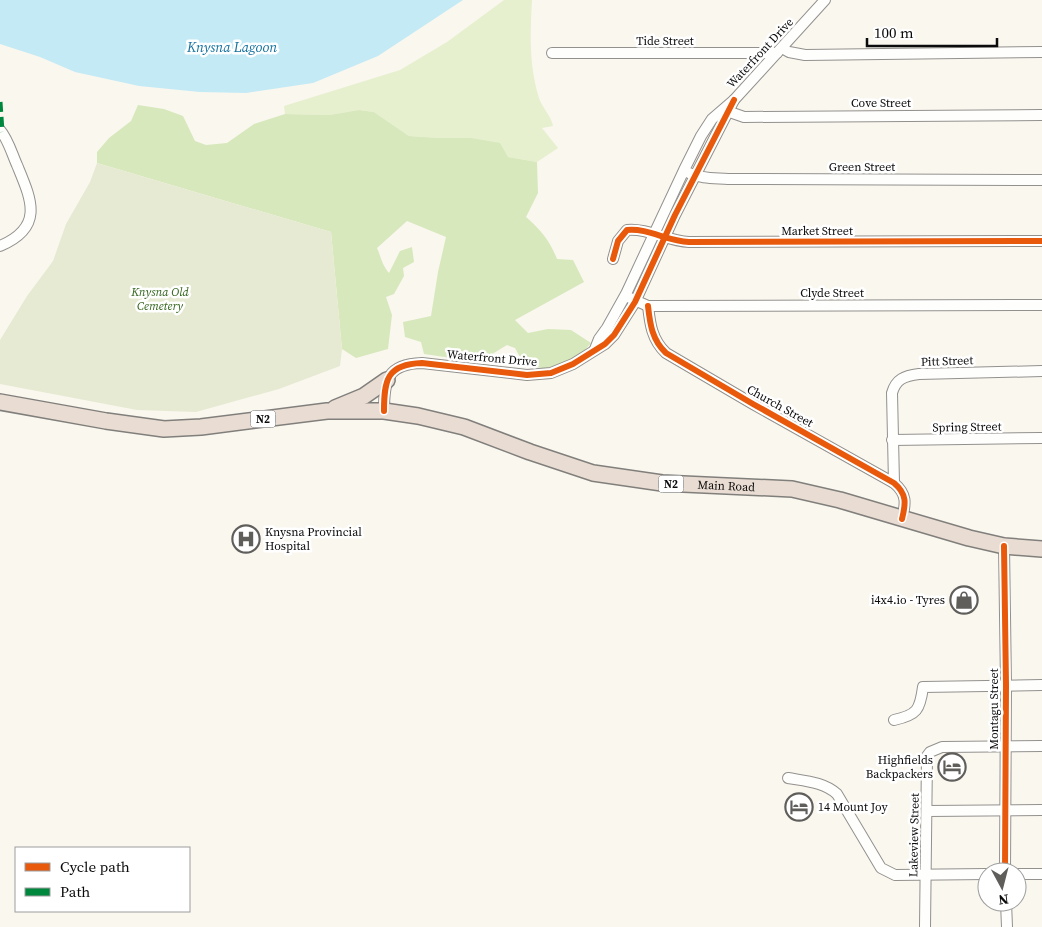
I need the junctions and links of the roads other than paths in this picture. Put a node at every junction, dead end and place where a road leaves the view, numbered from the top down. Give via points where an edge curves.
1 (825, 0) edge
2 (780, 50) junction
3 (1042, 52) edge
4 (552, 53) dead end
5 (750, 53) junction
6 (759, 71) junction
7 (725, 111) junction
8 (1042, 115) edge
9 (0, 130) edge
10 (684, 170) junction
11 (695, 176) junction
12 (1042, 180) edge
13 (659, 236) junction
14 (1042, 241) edge
15 (0, 246) edge
16 (612, 259) dead end
17 (626, 294) junction
18 (635, 302) junction
19 (1042, 305) edge
20 (648, 306) junction
21 (595, 349) junction
22 (1042, 371) edge
23 (387, 380) junction
24 (0, 402) edge
25 (327, 411) junction
26 (384, 411) junction
27 (1042, 438) edge
28 (892, 440) junction
29 (894, 483) junction
30 (902, 519) junction
31 (1004, 546) junction
32 (1042, 549) edge
33 (1006, 685) junction
34 (1042, 686) edge
35 (894, 720) dead end
36 (1005, 746) junction
37 (1042, 746) edge
38 (788, 778) dead end
39 (1005, 810) junction
40 (1042, 810) edge
41 (927, 811) junction
42 (1005, 862) edge
43 (926, 874) junction
44 (977, 874) edge
45 (1027, 874) edge
46 (1042, 874) edge
47 (1006, 912) edge
48 (925, 927) edge
49 (1006, 927) edge

1 - 2 street, Waterfront Drive
2 - 3 street, Tide Street via 805,55
2 - 5 street, Tide Street
2 - 6 street, Waterfront Drive
4 - 5 street, Tide Street
5 - 6 street
6 - 7 street, Waterfront Drive
7 - 8 street, Cove Street via 744,117
7 - 10 street, Waterfront Drive via 712,119
7 - 11 street, Waterfront Drive
9 - 15 street via 28,191 32,210 23,229
10 - 11 street, Green Street
10 - 13 street, Waterfront Drive
11 - 12 street, Green Street via 728,179
11 - 13 street, Waterfront Drive
13 - 14 street, Market Street via 689,242
13 - 16 street, Market Street via 639,229 627,230 618,241
13 - 17 street, Waterfront Drive
13 - 18 street, Waterfront Drive
17 - 18 street, Clyde Street
17 - 21 street, Waterfront Drive
18 - 20 street, Clyde Street
18 - 21 street, Waterfront Drive via 614,335
19 - 20 street, Clyde Street
20 - 29 street, Church Street via 654,336 666,353
21 - 23 street, Waterfront Drive via 552,373 527,374 408,364 400,366
22 - 28 street, Pitt Street via 906,375 894,386 892,393
23 - 25 highway via 364,396
23 - 26 street
24 - 25 highway, N2 via 164,429
25 - 26 highway, N2
26 - 30 highway, Main Road / N2 via 464,427 593,473 662,483 792,489
27 - 28 street, Spring Street
28 - 29 street, Pitt Street
29 - 30 street via 906,499
30 - 31 highway, Main Road / N2
31 - 32 highway, Main Road / N2
31 - 33 street, Montagu Street
33 - 34 street
33 - 35 street via 923,687 922,700 915,713
33 - 36 street, Montagu Street
36 - 37 street
36 - 39 street, Montagu Street
36 - 41 street, Lakeview Street via 942,747 930,752 927,756
38 - 43 street via 816,783 837,794 881,868 895,875
39 - 40 street
39 - 41 street
39 - 42 street, Montagu Street
41 - 43 street, Lakeview Street
43 - 44 street
43 - 48 street, Lakeview Street
45 - 46 street
47 - 49 street

